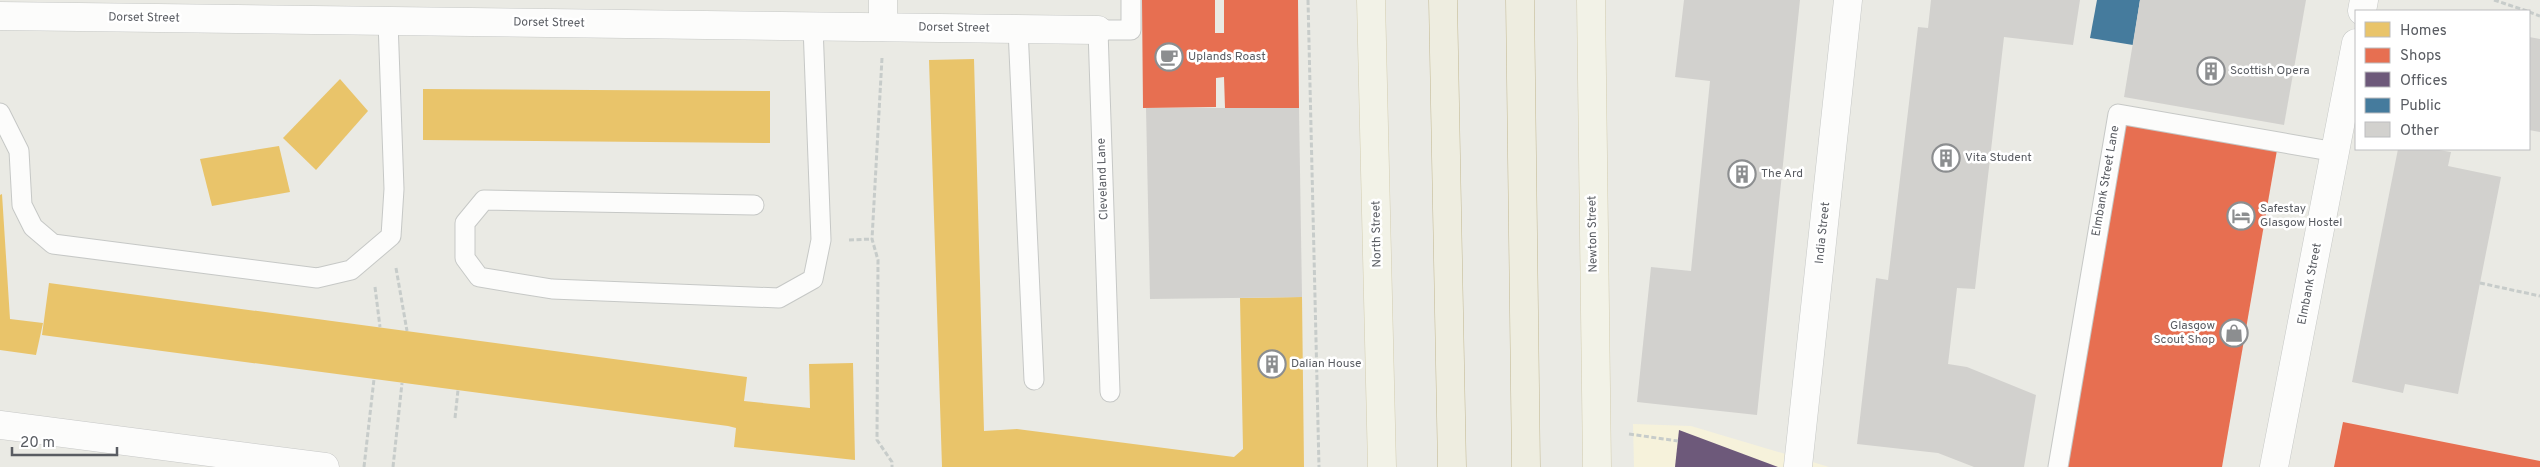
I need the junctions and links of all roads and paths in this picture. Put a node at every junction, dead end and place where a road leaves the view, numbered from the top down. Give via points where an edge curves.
1 (883, 0) edge
2 (1131, 0) edge
3 (1308, 0) edge
4 (1371, 0) edge
5 (1444, 0) edge
6 (1520, 0) edge
7 (1591, 0) edge
8 (1848, 0) edge
9 (2494, 0) edge
10 (356, 10) edge
11 (2522, 10) edge
12 (0, 16) edge
13 (388, 21) junction
14 (813, 26) junction
15 (883, 27) junction
16 (1018, 29) junction
17 (1098, 30) junction
18 (2355, 48) edge
19 (0, 113) edge
20 (2336, 152) junction
21 (754, 205) dead end
22 (391, 236) junction
23 (371, 255) junction
24 (2480, 283) dead end
25 (2540, 296) edge
26 (380, 327) dead end
27 (407, 331) dead end
28 (374, 379) dead end
29 (1034, 380) dead end
30 (402, 383) dead end
31 (458, 390) dead end
32 (1110, 392) dead end
33 (455, 418) dead end
34 (0, 425) edge
35 (1595, 430) junction
36 (1678, 441) dead end
37 (1798, 466) dead end
38 (325, 467) edge
39 (364, 467) edge
40 (393, 467) edge
41 (892, 467) edge
42 (1319, 467) edge
43 (1382, 467) edge
44 (1452, 467) edge
45 (1526, 467) edge
46 (1597, 467) edge
47 (2058, 467) edge
48 (2274, 467) edge

1 - 15 street
2 - 17 lane via 1131,30
3 - 42 path
4 - 43 main road, North Street
5 - 44 highway
6 - 45 highway
7 - 35 main road, Newton Street
8 - 37 street, India Street
9 - 11 path
10 - 12 street, Dorset Street
10 - 13 street, Dorset Street
13 - 14 street, Dorset Street
13 - 22 lane via 394,189
14 - 15 street, Dorset Street
14 - 21 lane via 821,240 813,279 779,298 552,288 480,277 465,258 465,223 484,200
15 - 16 street, Dorset Street
15 - 41 path via 872,240 878,260 877,440
16 - 17 street, Dorset Street
16 - 29 lane
17 - 32 lane, Cleveland Lane
18 - 20 street, Elmbank Street
19 - 23 lane via 19,151 22,205 33,227 53,244 317,278 351,270
20 - 47 lane, Elmbank Street Lane via 2118,114
20 - 48 street, Elmbank Street
22 - 23 lane
22 - 27 path
23 - 26 path
24 - 25 path
28 - 39 path
30 - 40 path
31 - 33 path
34 - 38 street
35 - 36 path
35 - 46 main road, Newton Street

